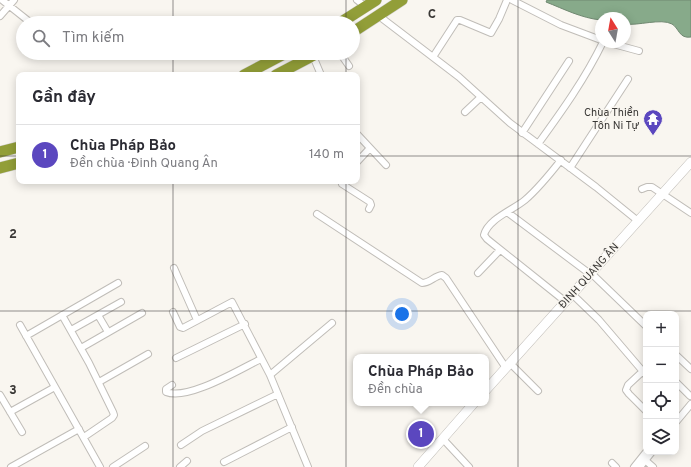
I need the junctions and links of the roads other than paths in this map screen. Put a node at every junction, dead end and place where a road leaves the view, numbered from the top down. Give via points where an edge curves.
1 (2, 0) edge
2 (14, 0) edge
3 (376, 0) edge
4 (402, 0) edge
5 (507, 0) edge
6 (512, 0) edge
7 (362, 4) edge
8 (9, 6) junction
9 (0, 16) edge
10 (22, 16) edge
11 (348, 16) edge
12 (379, 16) junction
13 (360, 28) edge
14 (595, 38) edge
15 (600, 48) edge
16 (628, 48) edge
17 (639, 51) dead end
18 (433, 57) junction
19 (273, 60) edge
20 (305, 60) edge
21 (317, 60) edge
22 (344, 60) edge
23 (569, 61) dead end
24 (348, 66) dead end
25 (250, 72) edge
26 (282, 72) edge
27 (320, 72) edge
28 (628, 79) dead end
29 (481, 97) junction
30 (465, 112) dead end
31 (522, 133) junction
32 (360, 137) edge
33 (538, 144) junction
34 (16, 148) edge
35 (370, 148) junction
36 (0, 152) edge
37 (360, 159) edge
38 (560, 160) junction
39 (691, 162) edge
40 (16, 164) edge
41 (386, 165) dead end
42 (0, 168) edge
43 (570, 168) junction
44 (342, 184) edge
45 (642, 189) dead end
46 (662, 194) junction
47 (369, 209) dead end
48 (507, 212) junction
49 (691, 213) edge
50 (317, 214) dead end
51 (638, 221) junction
52 (500, 250) junction
53 (174, 268) dead end
54 (478, 273) dead end
55 (591, 274) junction
56 (118, 283) dead end
57 (572, 294) junction
58 (122, 302) dead end
59 (566, 302) junction
60 (173, 312) dead end
61 (142, 313) dead end
62 (62, 314) junction
63 (98, 315) junction
64 (197, 320) junction
65 (332, 323) dead end
66 (643, 323) edge
67 (245, 324) junction
68 (20, 325) dead end
69 (71, 330) junction
70 (108, 332) junction
71 (26, 336) junction
72 (81, 348) junction
73 (148, 354) dead end
74 (679, 357) edge
75 (176, 358) dead end
76 (261, 359) junction
77 (508, 365) junction
78 (691, 369) edge
79 (643, 372) edge
80 (643, 374) edge
81 (270, 375) junction
82 (99, 382) junction
83 (677, 383) edge
84 (172, 385) dead end
85 (55, 387) junction
86 (489, 387) edge
87 (538, 391) dead end
88 (278, 394) junction
89 (0, 395) edge
90 (690, 396) dead end
91 (691, 404) edge
92 (471, 406) edge
93 (643, 408) edge
94 (10, 412) junction
95 (678, 419) edge
96 (292, 427) junction
97 (79, 429) junction
98 (22, 432) dead end
99 (84, 437) junction
100 (444, 438) junction
101 (182, 445) dead end
102 (144, 446) dead end
103 (644, 455) edge
104 (649, 455) edge
105 (645, 460) junction
106 (187, 461) dead end
107 (224, 462) dead end
108 (97, 466) edge
109 (11, 467) edge
110 (112, 467) edge
111 (180, 467) edge
112 (308, 467) edge
113 (418, 467) edge
114 (469, 467) edge
115 (634, 467) edge
116 (640, 467) edge
117 (653, 467) edge

1 - 8 street
2 - 8 street
3 - 7 highway
4 - 12 highway
5 - 18 street via 491,33 457,20
6 - 14 street via 561,25
7 - 11 highway
8 - 9 street
8 - 10 street
12 - 13 highway
12 - 18 street
15 - 33 street via 590,68
16 - 17 street
18 - 29 street
19 - 25 highway
20 - 26 highway
21 - 27 street
22 - 24 street
23 - 31 street
28 - 43 street
29 - 30 street
29 - 31 street
31 - 33 street
32 - 35 street
33 - 38 street
34 - 36 highway
35 - 37 street
35 - 41 street
38 - 43 street
38 - 48 street via 525,200
39 - 46 street, ĐINH QUANG ÂN
40 - 42 highway
43 - 51 street
44 - 47 street via 370,202
45 - 46 street via 652,187
46 - 49 street
46 - 51 street, ĐINH QUANG ÂN
48 - 52 street via 486,230 484,235
48 - 55 street
50 - 77 street via 422,283 437,276 442,275 446,278
51 - 55 street, ĐINH QUANG ÂN
52 - 54 street
52 - 59 street
53 - 64 street
55 - 57 street, ĐINH QUANG ÂN
55 - 66 street
56 - 62 street
57 - 59 street, ĐINH QUANG ÂN
57 - 79 street via 599,320
58 - 63 street
59 - 77 street, ĐINH QUANG ÂN
60 - 64 street via 181,328
61 - 70 street
62 - 69 street
62 - 71 street
63 - 69 street
63 - 70 street
64 - 67 street via 232,302
65 - 81 street
67 - 75 street
67 - 76 street
68 - 71 street
69 - 72 street
70 - 72 street
71 - 85 street
72 - 82 street
73 - 82 street
74 - 78 street
76 - 81 street
76 - 84 street via 184,394 165,391
77 - 86 street, ĐINH QUANG ÂN
77 - 87 street
80 - 93 street via 628,385 626,390
81 - 88 street
82 - 99 street via 114,415
83 - 90 street
85 - 94 street
85 - 97 street
88 - 96 street
88 - 101 street via 202,431
89 - 94 street
91 - 95 street
92 - 100 street
94 - 98 street
96 - 107 street
96 - 112 street
97 - 99 street
97 - 109 street
99 - 108 street
100 - 113 street
100 - 114 street
102 - 110 street
103 - 115 street
104 - 105 street
105 - 116 street
105 - 117 street
106 - 111 street

